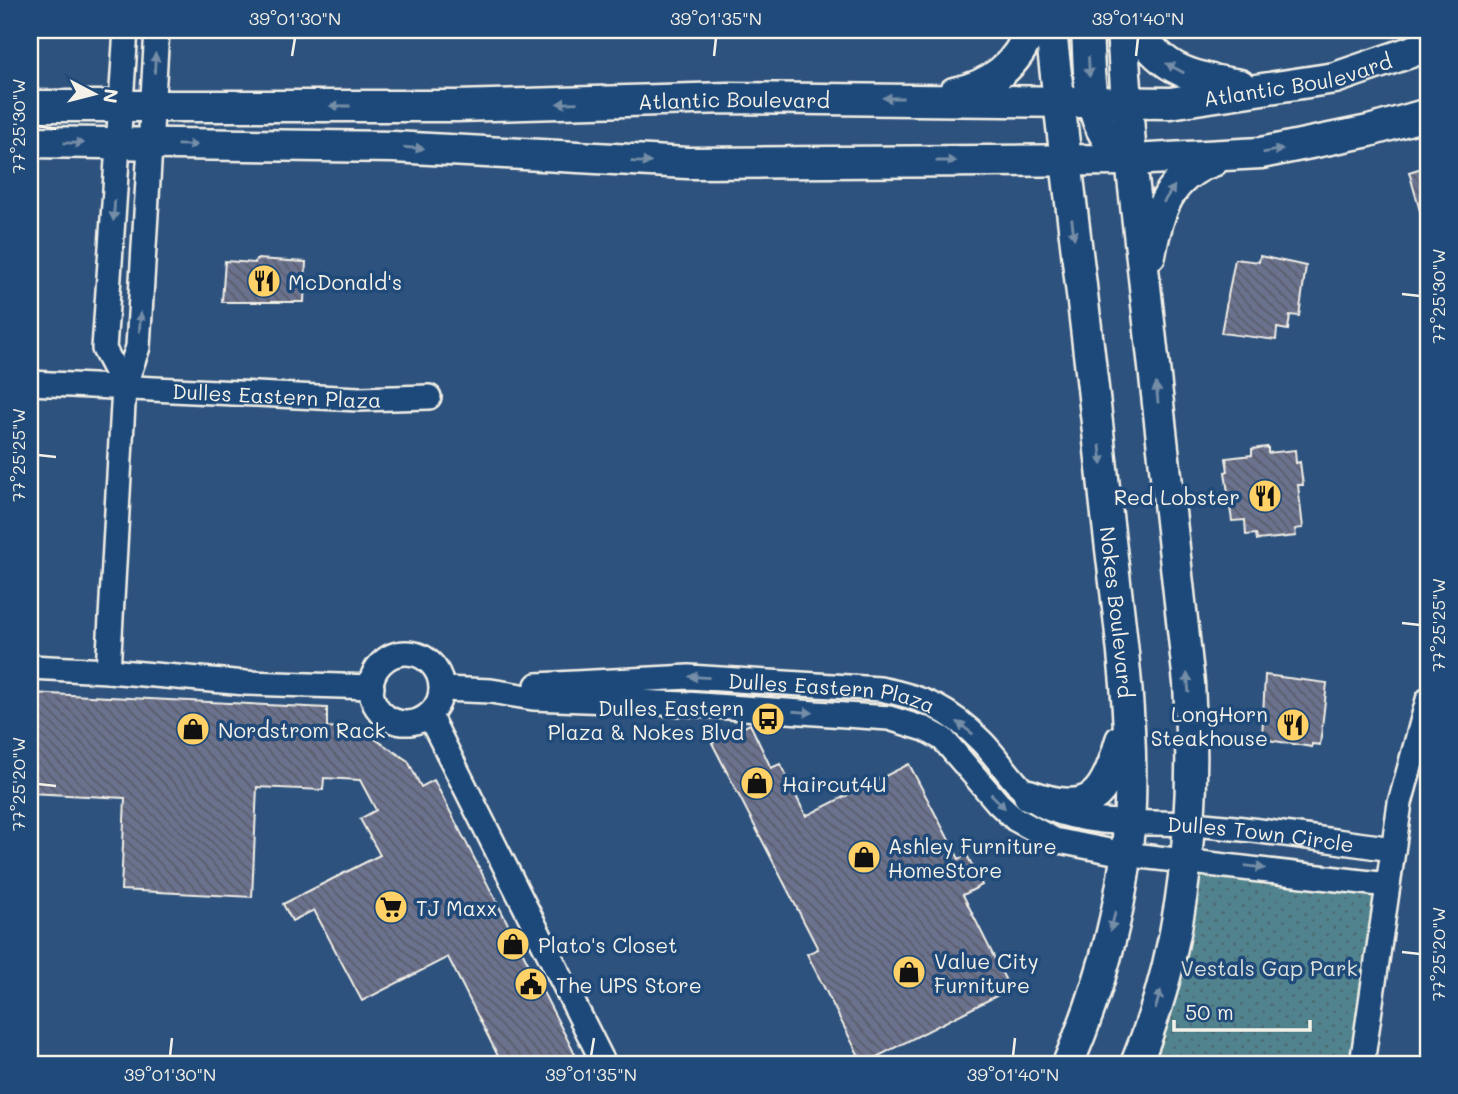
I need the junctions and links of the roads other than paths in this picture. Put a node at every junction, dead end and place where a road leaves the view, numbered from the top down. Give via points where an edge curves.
1 (126, 30) edge
2 (157, 30) edge
3 (1030, 30) edge
4 (1051, 30) edge
5 (1087, 30) edge
6 (1122, 30) edge
7 (1137, 30) edge
8 (1428, 46) edge
9 (1264, 90) junction
10 (930, 98) junction
11 (1059, 102) junction
12 (1092, 104) junction
13 (1128, 104) junction
14 (30, 106) edge
15 (120, 106) junction
16 (153, 107) junction
17 (1428, 114) edge
18 (30, 142) edge
19 (118, 143) junction
20 (151, 144) junction
21 (1222, 158) junction
22 (1131, 160) junction
23 (1065, 162) junction
24 (1145, 283) junction
25 (30, 383) edge
26 (124, 387) junction
27 (429, 397) dead end
28 (30, 667) edge
29 (108, 671) junction
30 (372, 687) junction
31 (442, 689) junction
32 (491, 691) junction
33 (1428, 701) edge
34 (429, 715) junction
35 (1128, 716) junction
36 (1029, 794) junction
37 (1129, 823) junction
38 (1191, 824) junction
39 (1393, 849) junction
40 (1124, 854) junction
41 (1187, 860) junction
42 (1388, 885) junction
43 (604, 1064) edge
44 (1068, 1064) edge
45 (1136, 1064) edge
46 (1362, 1064) edge

1 - 15 street
16 -> 2 street
3 - 10 main road via 1020,53 986,83
4 - 11 main road, Nokes Boulevard
5 -> 12 main road
6 - 13 main road
9 -> 7 main road via 1200,78 1170,67
8 - 9 main road, Atlantic Boulevard via 1335,78
9 - 13 main road, Atlantic Boulevard
10 - 11 main road, Atlantic Boulevard
10 -> 16 main road, Atlantic Boulevard
11 - 12 main road, Atlantic Boulevard
11 - 23 main road, Nokes Boulevard
12 - 13 main road, Atlantic Boulevard
12 - 22 main road via 1104,135 1119,154
13 - 22 main road
14 - 15 main road, Atlantic Boulevard
15 - 16 main road, Atlantic Boulevard
15 - 19 street
16 - 20 street
21 -> 17 main road via 1299,146
18 -> 19 main road
19 - 20 main road
19 -> 26 street via 104,349
20 -> 23 main road via 393,147 687,163
26 -> 20 street via 138,347
21 - 22 main road
24 -> 21 main road via 1156,223 1169,193 1198,166
22 - 23 main road
22 - 24 main road
23 -> 35 main road, Nokes Boulevard
38 -> 24 main road via 1189,683
25 - 26 street, Dulles Eastern Plaza
26 - 27 street, Dulles Eastern Plaza via 359,399
26 - 29 street
28 - 29 street
29 - 30 street via 246,683
30 - 31 street via 378,666 404,652 431,662
30 - 34 street via 377,708 388,719 409,723
31 - 32 street, Dulles Eastern Plaza
31 - 34 street via 439,703
36 -> 32 street, Dulles Eastern Plaza via 981,741 930,701 908,694 689,677
32 -> 40 street, Dulles Eastern Plaza via 533,698 889,718 943,739 998,803 1033,830 1075,846
33 - 39 street via 1410,757
34 - 43 street
35 - 36 main road via 1112,772 1090,801 1064,805
35 - 37 main road, Nokes Boulevard
36 - 37 street, Dulles Eastern Plaza via 1063,814
37 - 38 street, Dulles Town Circle
37 - 40 main road, Nokes Boulevard
38 - 39 street, Dulles Town Circle
38 - 41 main road
39 - 42 street
40 - 41 street, Dulles Town Circle
40 -> 44 main road, Nokes Boulevard via 1103,961
41 -> 42 street, Dulles Town Circle
45 -> 41 main road via 1167,968
42 - 46 street

